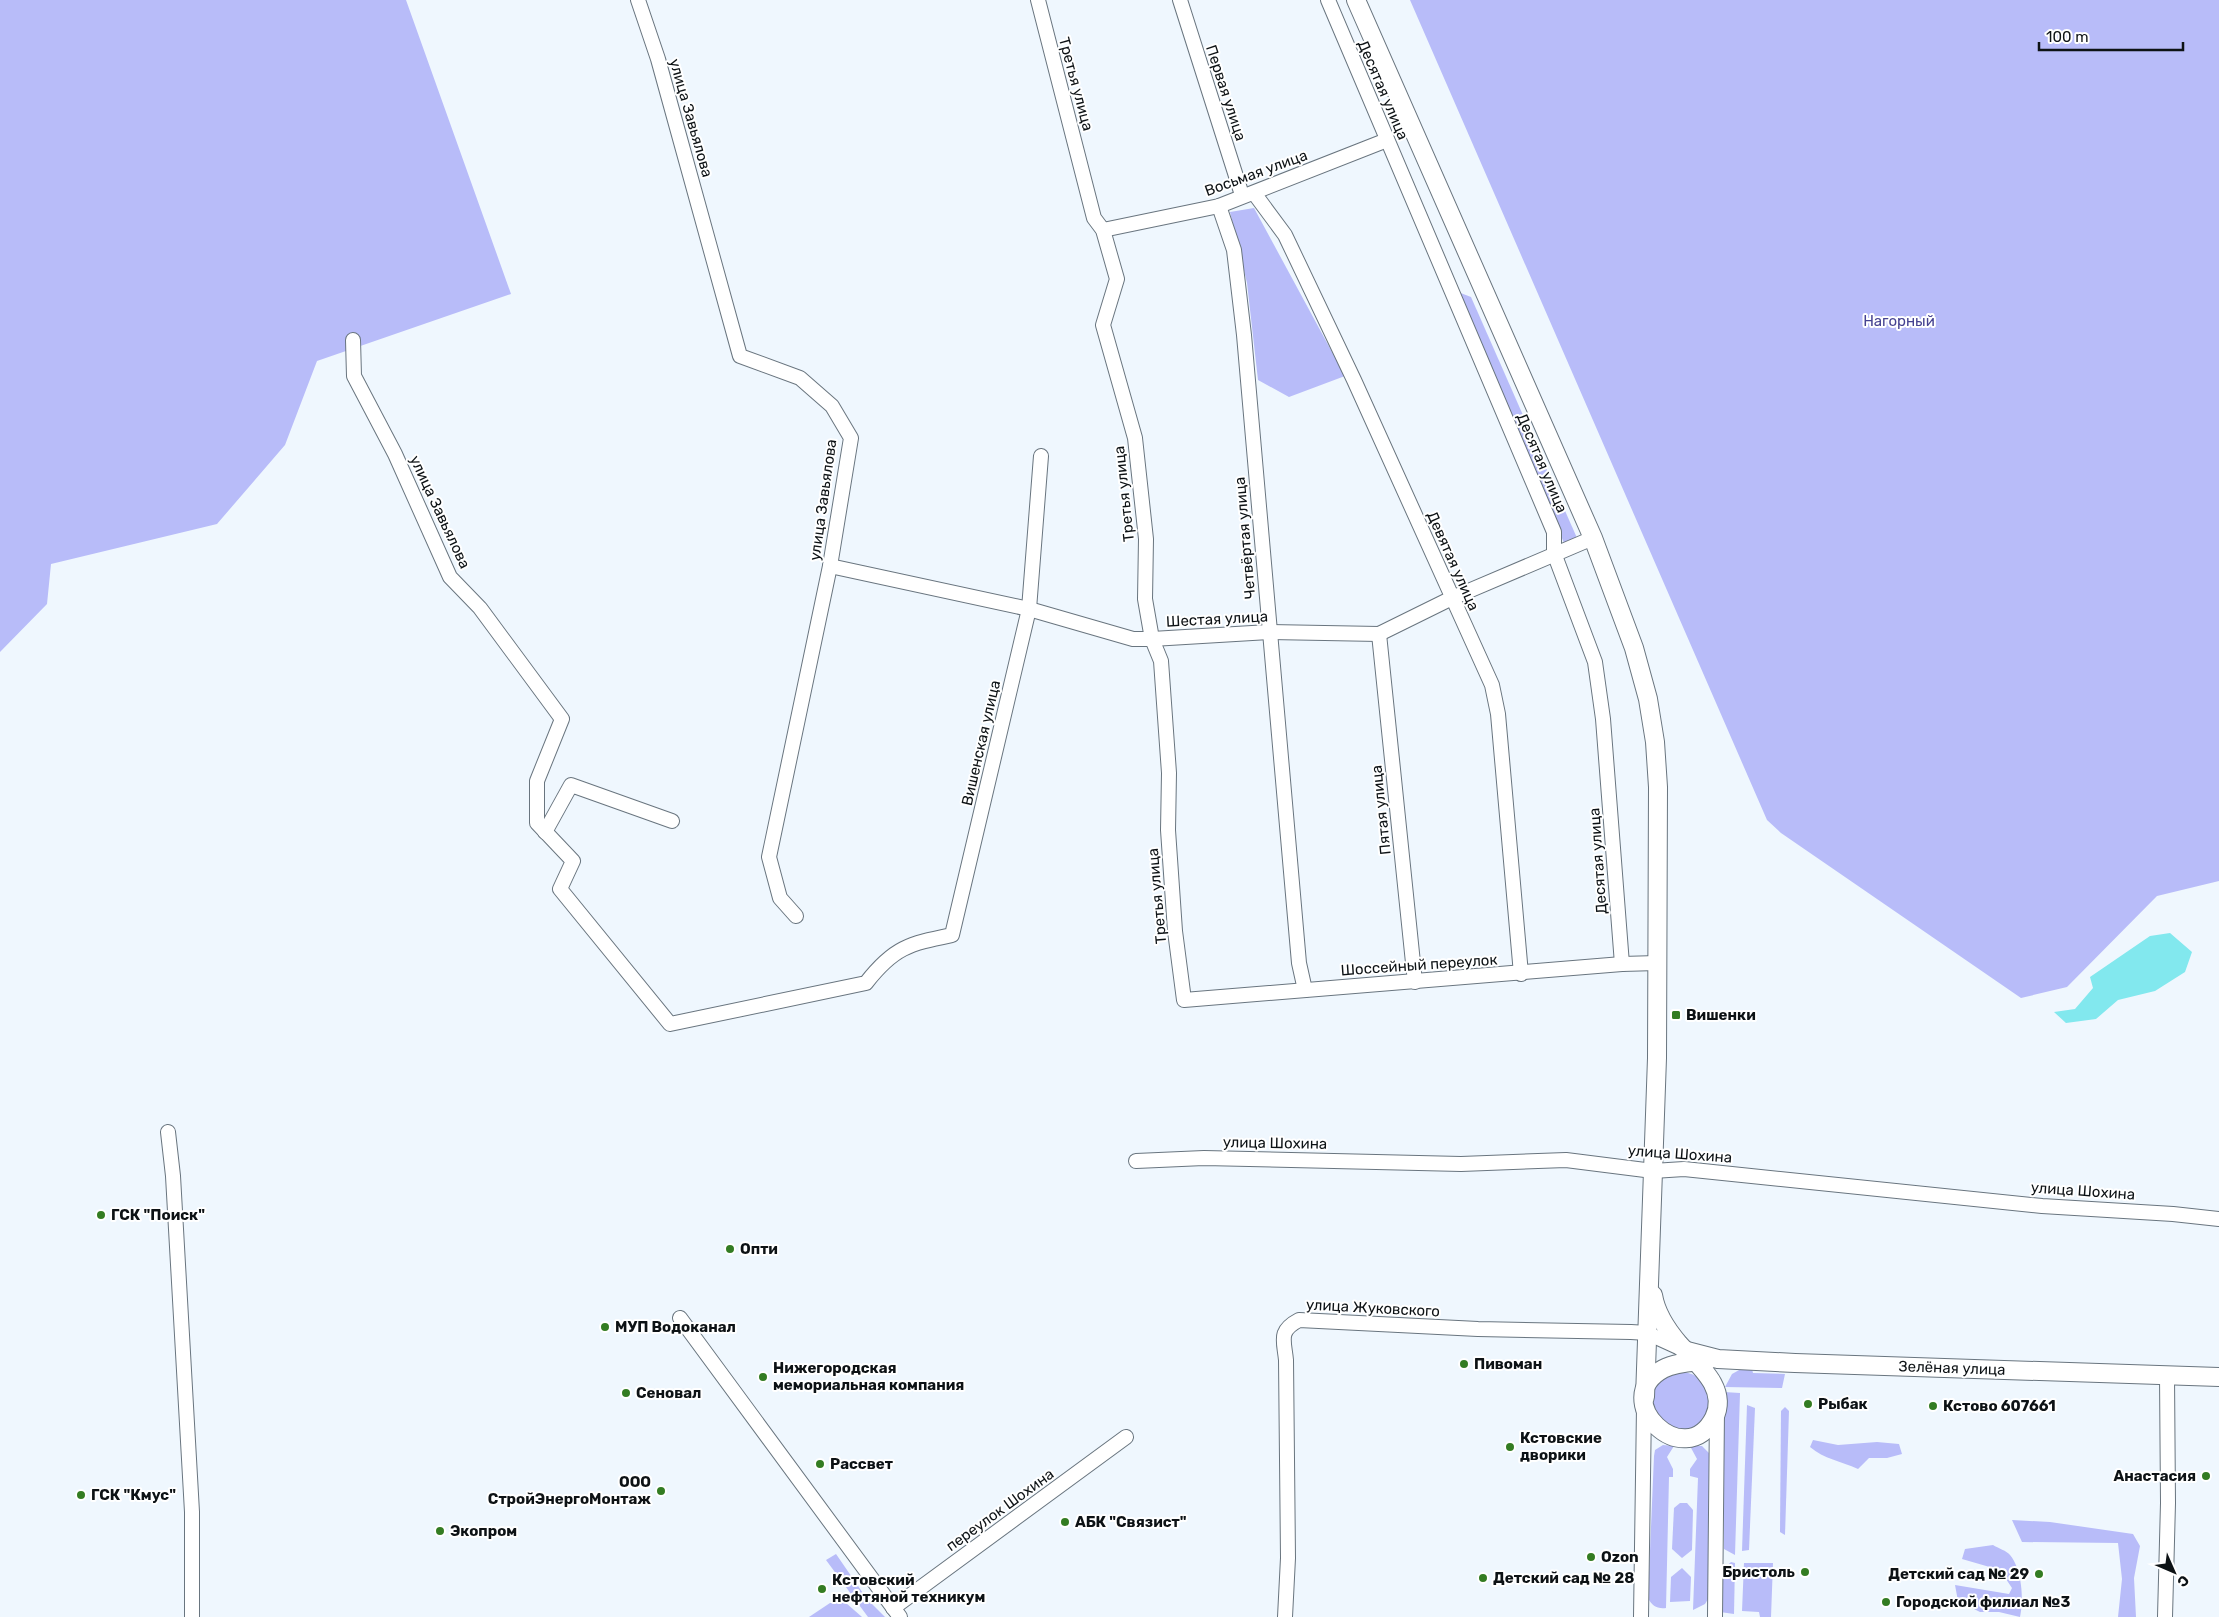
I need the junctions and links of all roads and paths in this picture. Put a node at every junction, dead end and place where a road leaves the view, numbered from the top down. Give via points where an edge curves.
1 (638, 0) edge
2 (1038, 0) edge
3 (1180, 0) edge
4 (1328, 0) edge
5 (1356, 0) edge
6 (1387, 140) junction
7 (1248, 194) junction
8 (1219, 206) junction
9 (1103, 230) junction
10 (353, 340) dead end
11 (1041, 456) dead end
12 (1593, 538) junction
13 (1554, 553) junction
14 (830, 566) junction
15 (1452, 598) junction
16 (1029, 609) junction
17 (1269, 632) junction
18 (1379, 634) junction
19 (1152, 639) junction
20 (672, 821) dead end
21 (545, 832) junction
22 (560, 889) joint
23 (796, 916) dead end
24 (1657, 963) junction
25 (1622, 964) junction
26 (1521, 974) junction
27 (1414, 982) junction
28 (1305, 990) junction
29 (1184, 1000) joint
30 (168, 1132) dead end
31 (1136, 1161) dead end
32 (1653, 1171) junction
33 (2219, 1219) edge
34 (1650, 1280) junction
35 (680, 1318) dead end
36 (1647, 1333) junction
37 (1687, 1359) junction
38 (1762, 1362) junction
39 (2167, 1376) junction
40 (2219, 1377) edge
41 (1645, 1400) junction
42 (1717, 1402) junction
43 (1126, 1437) dead end
44 (896, 1612) edge
45 (192, 1617) edge
46 (1286, 1617) edge
47 (1641, 1617) edge
48 (1715, 1617) edge
49 (2164, 1617) edge

1 - 14 street, улица Завьялова via 658,59 740,356 800,378 832,406 851,438
2 - 9 street, Третья улица via 1094,218
3 - 7 street, Первая улица
4 - 6 street, Десятая улица
5 - 12 main road
6 - 7 street, Восьмая улица
6 - 13 street, Десятая улица via 1554,532
7 - 8 street, Восьмая улица
7 - 15 street, Девятая улица via 1285,235
8 - 9 street, Восьмая улица
8 - 17 street, Четвёртая улица via 1234,250 1244,335
9 - 19 street, Третья улица via 1117,279 1103,325 1135,438 1146,539 1145,599
10 - 21 street, улица Завьялова via 354,376 395,454 450,577 480,608 562,719 537,781 537,823
11 - 16 street, Вишенская улица
12 - 13 street, Шестая улица
12 - 24 main road via 1634,648 1655,742 1658,787
13 - 15 street, Шестая улица
13 - 25 street, Десятая улица via 1596,662
14 - 16 street, Шестая улица
14 - 23 street, улица Завьялова via 769,857 780,898
15 - 18 street, Шестая улица
15 - 26 street, Девятая улица via 1492,685 1498,714
16 - 19 street, Шестая улица via 1133,638
16 - 22 street, Вишенская улица via 952,935 912,943 882,962 866,983 670,1024
17 - 18 street, Шестая улица
17 - 19 street, Шестая улица
17 - 28 street, Четвёртая улица via 1299,963
18 - 27 street, Пятая улица
19 - 29 street, Третья улица via 1160,661 1169,773 1168,830 1175,931
20 - 21 street via 571,785
21 - 22 street, улица Завьялова via 573,861
24 - 25 street, Шоссейный переулок
24 - 32 main road
25 - 26 street, Шоссейный переулок
26 - 27 street, Шоссейный переулок
27 - 28 street, Шоссейный переулок
28 - 29 street, Шоссейный переулок
30 - 45 street via 190,1478
31 - 32 street, улица Шохина via 1204,1158 1460,1164 1566,1160
32 - 33 street, улица Шохина via 1684,1169 2042,1206
32 - 34 main road
34 - 36 main road
34 - 37 main road via 1660,1318
35 - 44 street
36 - 37 street, улица Жуковского
36 - 41 main road
36 - 46 street, улица Жуковского via 1299,1320 1288,1326 1283,1335 1286,1360
37 - 38 main road, Зелёная улица
37 - 41 main road via 1653,1377
37 - 42 main road via 1710,1378
38 - 39 main road, Зелёная улица
38 - 42 main road via 1732,1368 1720,1383
39 - 40 main road, Зелёная улица
39 - 49 street
41 - 42 main road via 1648,1417 1657,1429 1670,1436 1684,1438 1698,1434 1709,1425
41 - 47 street
42 - 48 street
43 - 44 street, переулок Шохина

